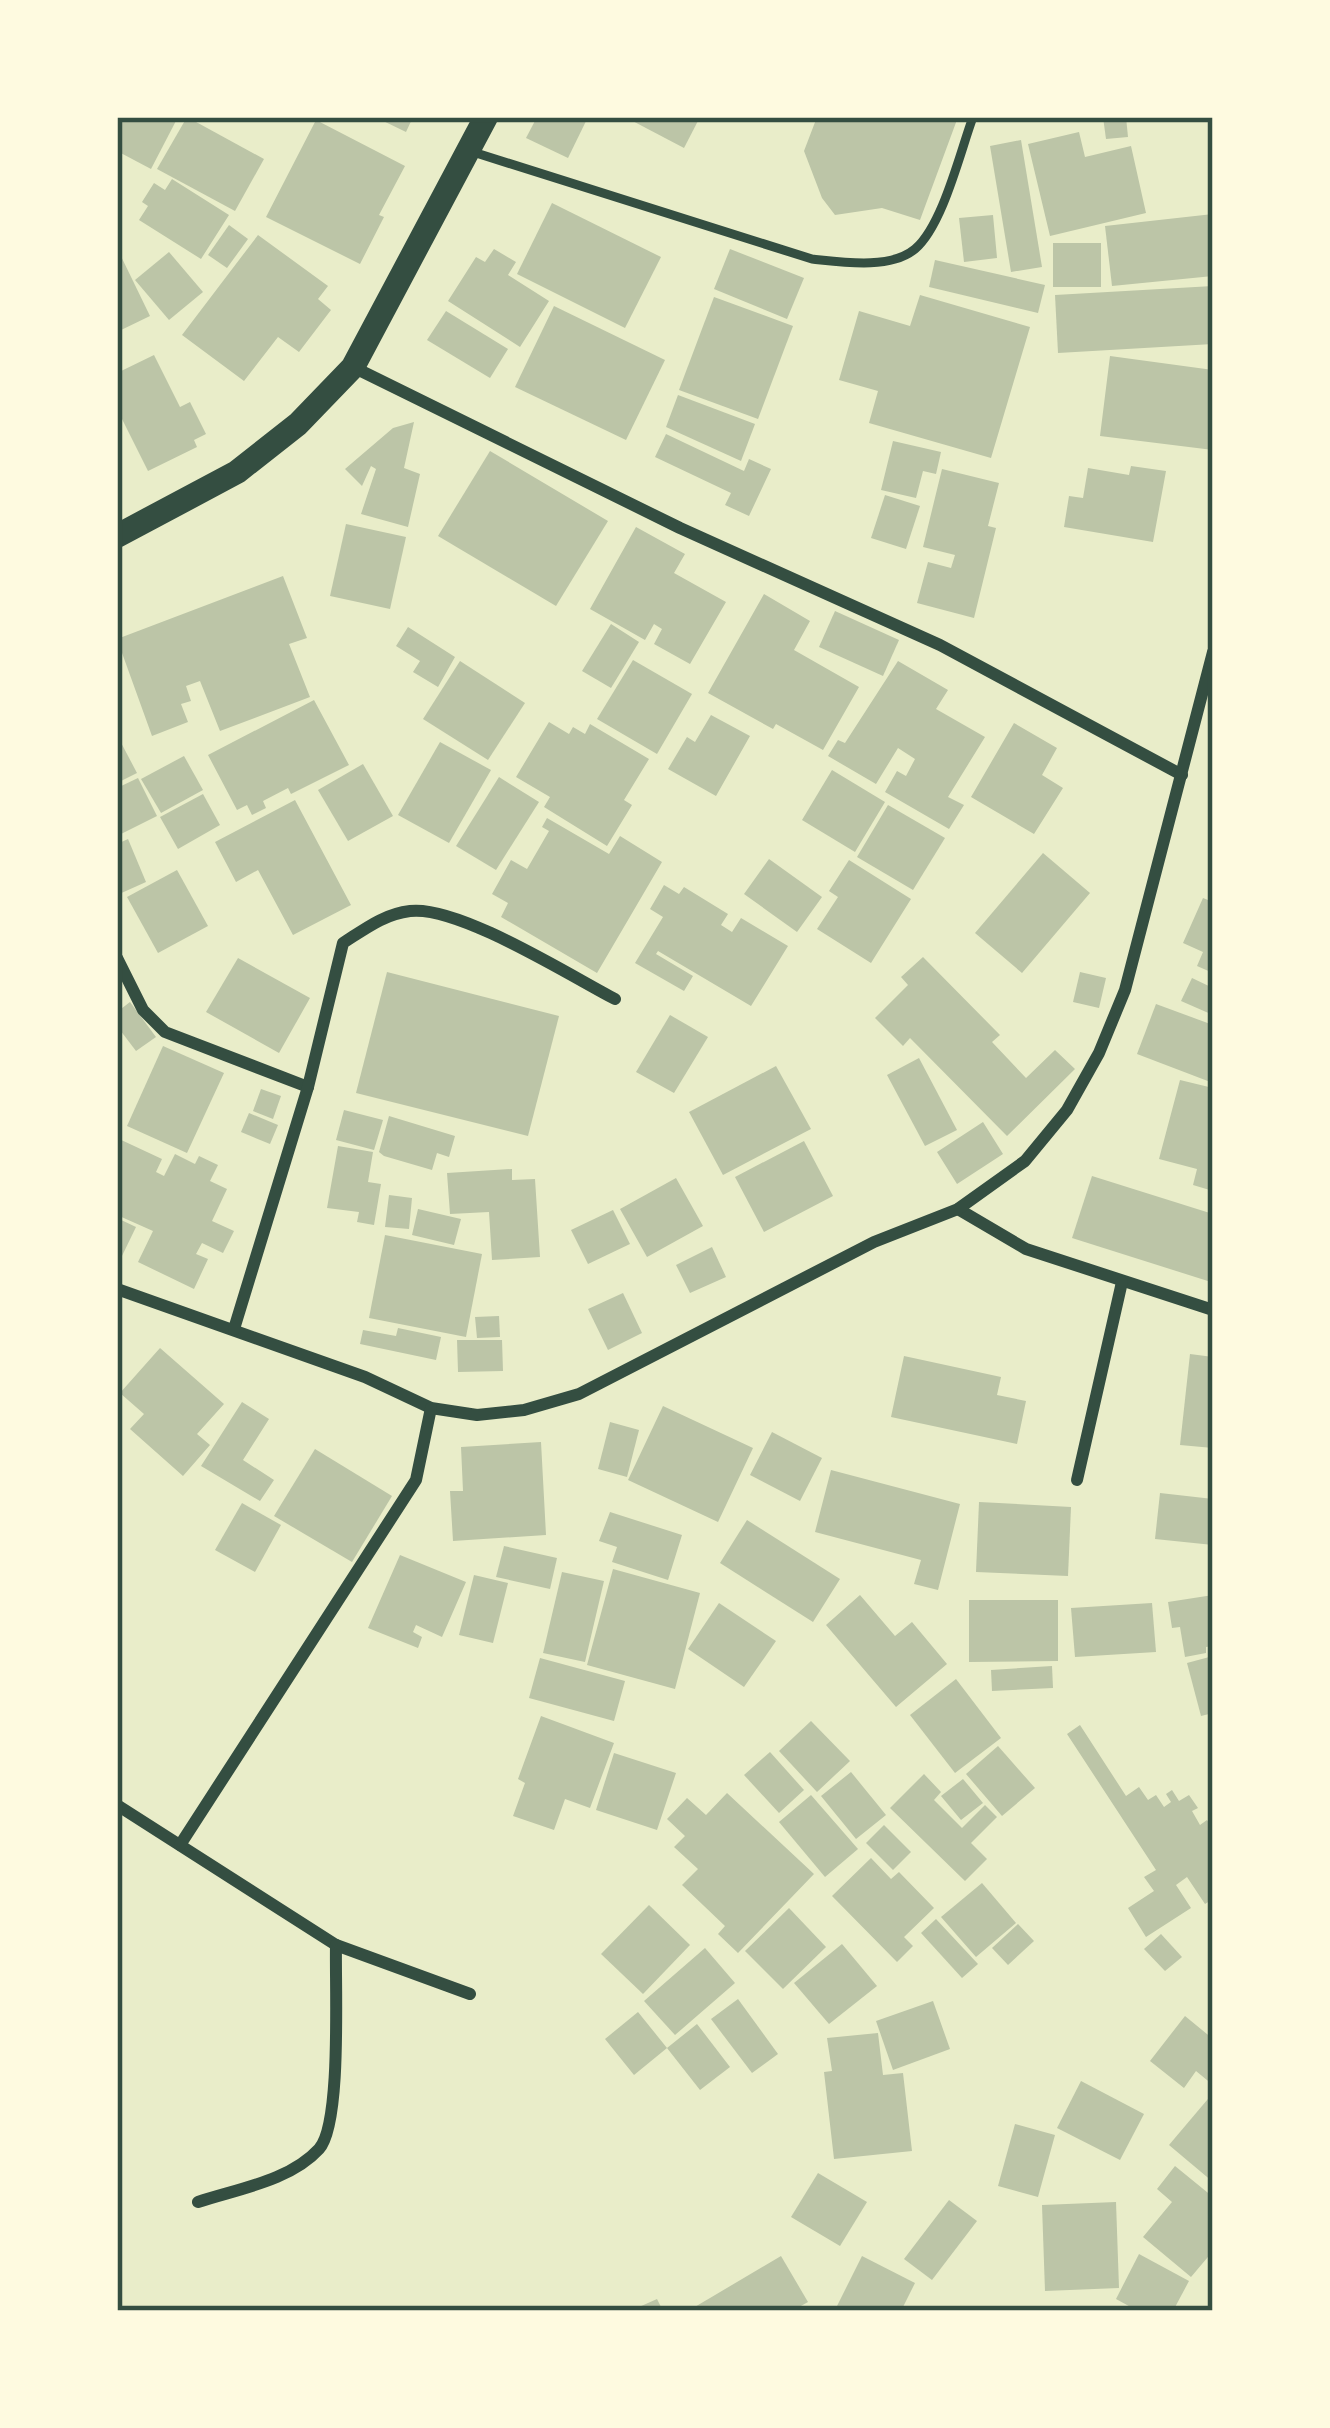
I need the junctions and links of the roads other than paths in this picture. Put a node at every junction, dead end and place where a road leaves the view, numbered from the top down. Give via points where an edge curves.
1 (486, 117) edge
2 (973, 117) edge
3 (468, 151) junction
4 (353, 368) junction
5 (117, 536) edge
6 (1213, 652) edge
7 (1182, 775) junction
8 (117, 958) edge
9 (615, 999) dead end
10 (308, 1087) junction
11 (958, 1209) junction
12 (1122, 1282) junction
13 (117, 1289) edge
14 (1213, 1310) edge
15 (234, 1329) junction
16 (431, 1408) junction
17 (1076, 1480) dead end
18 (117, 1805) edge
19 (180, 1845) junction
20 (336, 1945) junction
21 (470, 1994) dead end
22 (199, 2202) dead end

1 - 3 main road
2 - 3 lane via 914,250 848,263 812,259
3 - 4 main road
4 - 5 main road via 237,472
4 - 7 street via 940,644
6 - 7 street
7 - 11 street via 1125,990 1100,1053 1025,1161
8 - 10 street via 143,1010 165,1032
9 - 10 street via 450,915 385,916 344,943
10 - 15 street
11 - 12 street via 1026,1249
11 - 16 street via 874,1243 579,1394 524,1411
12 - 14 street
12 - 17 street
13 - 15 street
15 - 16 street
16 - 19 street via 416,1480
18 - 19 street
19 - 20 street
20 - 21 street
20 - 22 street via 332,2118 320,2148 282,2175

